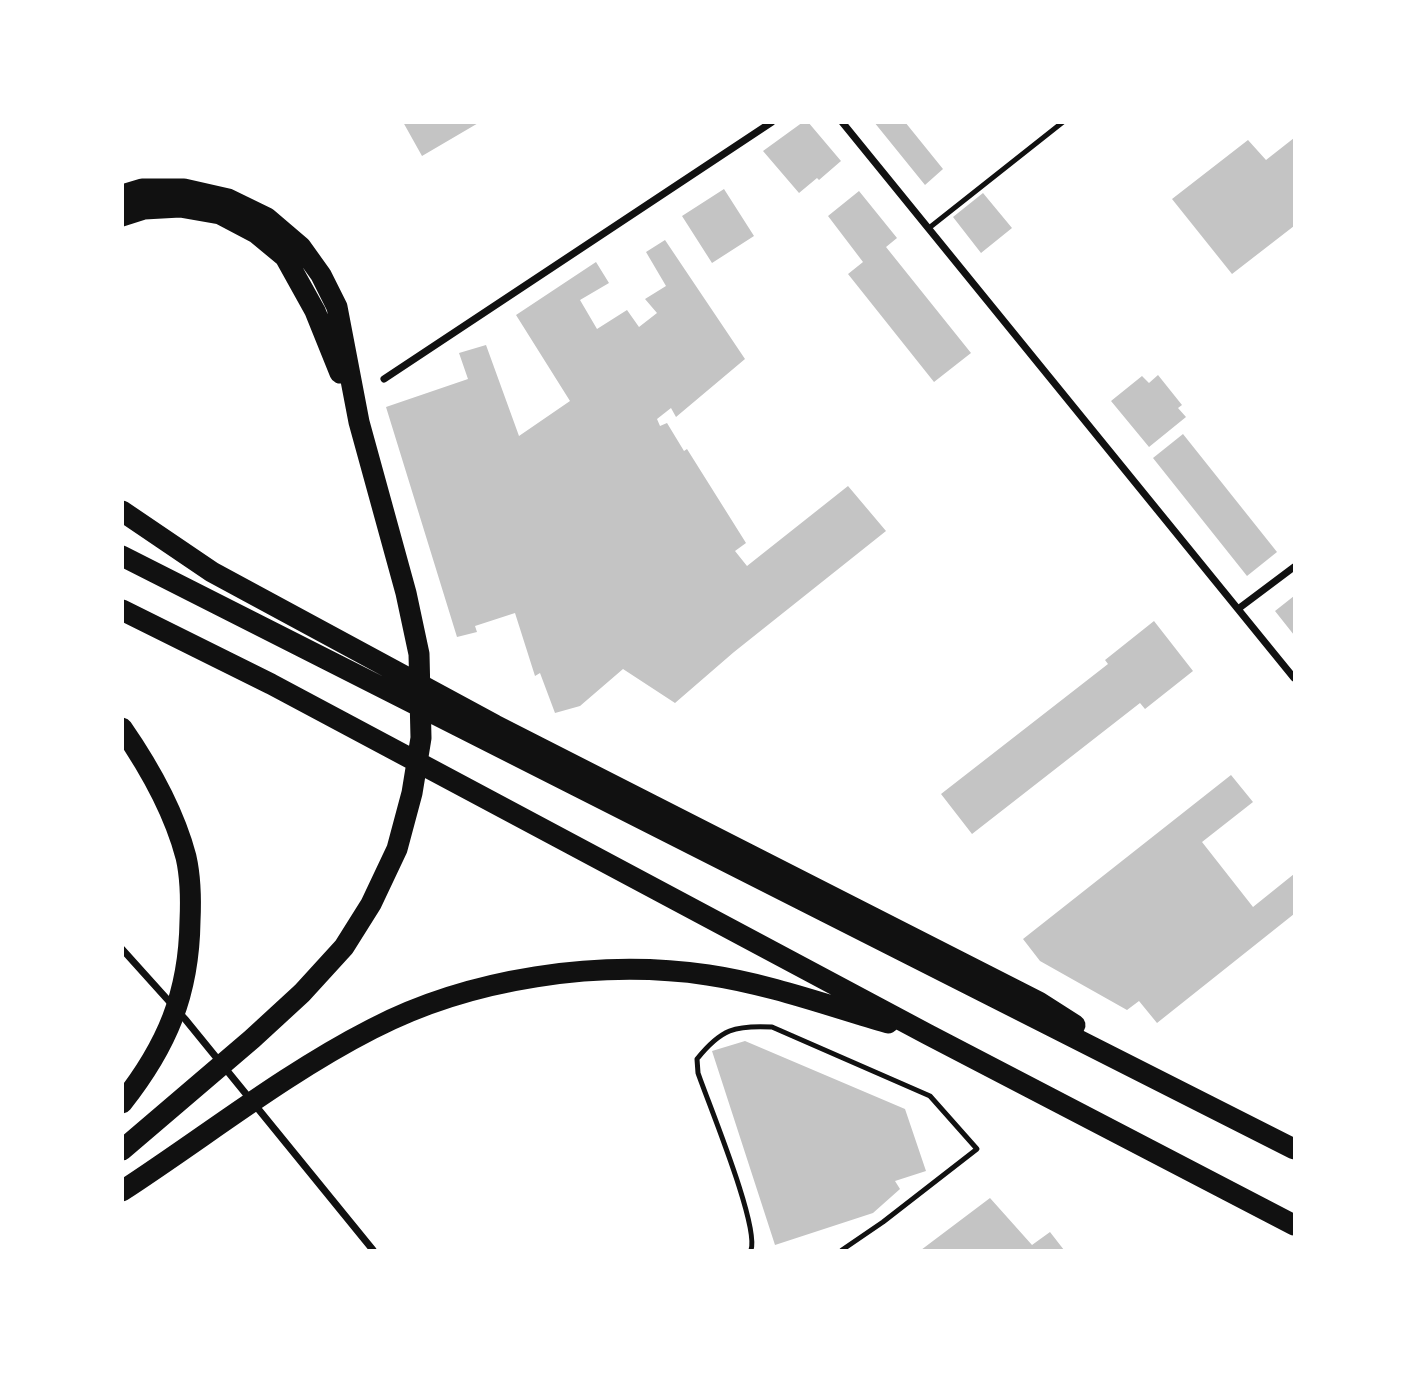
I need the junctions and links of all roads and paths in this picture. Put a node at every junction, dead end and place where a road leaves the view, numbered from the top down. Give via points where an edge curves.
1 (772, 122) edge
2 (842, 122) edge
3 (1063, 122) edge
4 (122, 195) edge
5 (122, 216) edge
6 (929, 228) junction
7 (384, 379) dead end
8 (359, 422) junction
9 (122, 511) edge
10 (122, 556) edge
11 (1294, 567) edge
12 (1238, 609) junction
13 (122, 610) edge
14 (1294, 678) edge
15 (122, 728) edge
16 (122, 949) edge
17 (927, 1034) junction
18 (1167, 1085) junction
19 (122, 1103) edge
20 (1294, 1149) edge
21 (122, 1150) edge
22 (122, 1191) edge
23 (1294, 1225) edge
24 (373, 1251) edge
25 (751, 1251) edge
26 (842, 1251) edge

1 - 7 street
2 - 6 street
3 - 6 lane
4 - 8 highway via 142,189 184,189 228,198 267,218 301,247 337,307
5 - 8 highway via 144,209 180,207 220,214 256,233 285,257 315,311
6 - 12 street
8 - 21 highway via 419,654 421,738 397,849 345,947 252,1039
9 - 18 highway via 212,572 482,718 1040,1002
10 - 18 highway
11 - 12 street
12 - 14 street
13 - 17 highway via 271,684
15 - 19 highway via 155,781 175,827 191,889 190,947 183,990 169,1028
16 - 24 street via 185,1019
17 - 22 highway via 709,975 654,970 538,977 444,999 372,1028 293,1075
17 - 23 highway
18 - 20 highway
25 - 26 lane via 754,1242 748,1213 697,1059 715,1038 745,1026 772,1027 930,1096 977,1149

